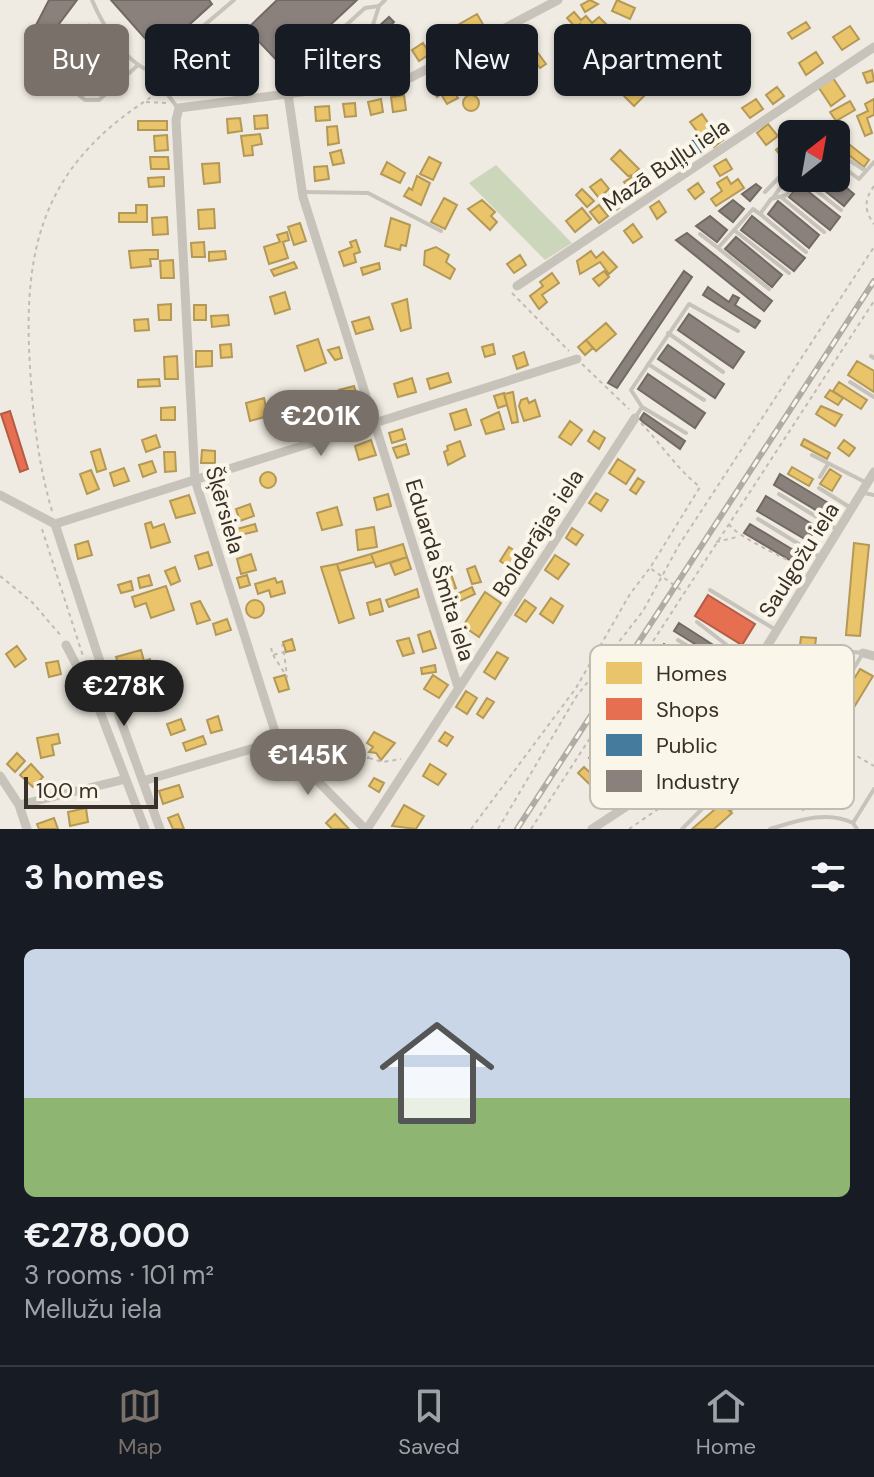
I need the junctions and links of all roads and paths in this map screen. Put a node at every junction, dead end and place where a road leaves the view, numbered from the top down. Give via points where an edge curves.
1 (92, 0) edge
2 (234, 0) edge
3 (385, 0) edge
4 (558, 0) edge
5 (379, 6) junction
6 (206, 24) edge
7 (347, 24) edge
8 (373, 24) edge
9 (874, 47) edge
10 (137, 66) junction
11 (145, 69) edge
12 (129, 73) edge
13 (410, 78) edge
14 (275, 95) edge
15 (80, 96) edge
16 (103, 96) edge
17 (154, 96) edge
18 (171, 96) edge
19 (288, 96) edge
20 (144, 102) junction
21 (177, 106) junction
22 (850, 161) edge
23 (874, 162) edge
24 (866, 171) junction
25 (850, 172) edge
26 (778, 179) edge
27 (874, 186) edge
28 (778, 190) edge
29 (765, 192) dead end
30 (789, 192) edge
31 (818, 192) edge
32 (303, 193) junction
33 (781, 197) junction
34 (771, 199) junction
35 (841, 210) dead end
36 (760, 214) junction
37 (874, 224) edge
38 (734, 230) junction
39 (441, 231) dead end
40 (824, 232) dead end
41 (700, 234) dead end
42 (874, 247) edge
43 (718, 248) junction
44 (806, 252) dead end
45 (789, 273) dead end
46 (517, 286) dead end
47 (769, 289) dead end
48 (874, 301) edge
49 (738, 331) dead end
50 (668, 333) junction
51 (577, 359) dead end
52 (648, 364) junction
53 (723, 372) dead end
54 (850, 382) dead end
55 (874, 397) edge
56 (704, 400) dead end
57 (642, 407) junction
58 (635, 418) junction
59 (375, 424) junction
60 (686, 433) dead end
61 (812, 455) dead end
62 (828, 464) junction
63 (874, 472) edge
64 (820, 477) dead end
65 (195, 480) junction
66 (819, 488) dead end
67 (864, 488) junction
68 (779, 494) dead end
69 (0, 495) edge
70 (874, 495) edge
71 (852, 508) junction
72 (40, 516) junction
73 (758, 519) dead end
74 (729, 523) junction
75 (55, 524) junction
76 (838, 530) junction
77 (738, 537) junction
78 (715, 543) junction
79 (818, 556) junction
80 (650, 568) junction
81 (0, 576) edge
82 (663, 577) junction
83 (710, 590) dead end
84 (683, 591) junction
85 (697, 622) dead end
86 (777, 630) junction
87 (678, 640) dead end
88 (282, 644) dead end
89 (66, 645) joint
90 (601, 645) edge
91 (617, 645) edge
92 (649, 645) edge
93 (686, 645) edge
94 (727, 645) edge
95 (767, 645) edge
96 (271, 648) dead end
97 (81, 649) dead end
98 (284, 652) junction
99 (854, 652) edge
100 (863, 653) junction
101 (273, 655) junction
102 (874, 656) edge
103 (590, 664) edge
104 (854, 668) edge
105 (287, 677) junction
106 (590, 679) edge
107 (287, 682) dead end
108 (458, 687) junction
109 (590, 737) edge
110 (278, 741) junction
111 (363, 751) dead end
112 (384, 754) dead end
113 (854, 754) edge
114 (359, 758) dead end
115 (369, 758) junction
116 (406, 758) dead end
117 (392, 759) junction
118 (874, 766) edge
119 (0, 776) edge
120 (126, 779) junction
121 (143, 781) junction
122 (874, 789) edge
123 (19, 805) junction
124 (621, 809) edge
125 (658, 809) edge
126 (702, 809) edge
127 (804, 809) edge
128 (698, 815) junction
129 (605, 819) junction
130 (702, 820) dead end
131 (802, 820) junction
132 (853, 823) junction
133 (27, 829) edge
134 (145, 829) edge
135 (160, 829) edge
136 (366, 829) edge
137 (471, 829) edge
138 (498, 829) edge
139 (531, 829) edge
140 (592, 829) edge
141 (613, 829) edge
142 (629, 829) edge
143 (682, 829) edge
144 (770, 829) edge
145 (857, 829) edge

1 - 10 lane via 98,16
2 - 6 lane
3 - 5 lane
4 - 13 street
5 - 7 lane via 365,8
5 - 8 lane
9 - 46 street, Mazā Buļļu iela
10 - 11 lane
10 - 12 lane
14 - 21 street
15 - 16 lane
17 - 20 path
18 - 21 lane
19 - 32 street, Eduarda Šmita iela
20 - 21 path
20 - 75 path via 108,128 75,164 54,196 32,256 27,323 32,407 38,461
21 - 65 street, Šķērsiela
22 - 24 lane
23 - 24 lane
24 - 25 lane via 859,179
26 - 29 lane
27 - 37 path via 866,210
28 - 34 lane
30 - 33 lane
31 - 35 lane
32 - 39 lane via 368,193
32 - 59 street, Eduarda Šmita iela
33 - 34 lane
33 - 40 lane
34 - 36 lane
36 - 38 lane via 753,209
36 - 44 lane
38 - 43 lane
38 - 45 lane
41 - 43 lane
42 - 82 path
43 - 47 lane
48 - 74 path
49 - 50 lane via 689,304
50 - 52 lane
50 - 53 lane
51 - 59 street
52 - 56 lane
52 - 57 lane via 631,390
54 - 55 lane
57 - 58 lane
57 - 60 lane
58 - 80 path via 700,487
58 - 108 street, Bolderājas iela
59 - 65 street
59 - 108 street, Eduarda Šmita iela
61 - 62 lane
62 - 64 lane
62 - 67 lane
63 - 67 street, Saulgožu iela
65 - 75 street
65 - 110 street, Šķērsiela
66 - 71 lane
67 - 70 lane
67 - 71 street, Saulgožu iela
68 - 76 lane
69 - 72 street
71 - 76 street, Saulgožu iela
72 - 75 street
72 - 97 path
73 - 79 lane
74 - 77 path
74 - 78 path
75 - 121 street
76 - 79 street, Saulgožu iela
77 - 78 path
77 - 79 path via 760,543 797,565
78 - 84 path
79 - 86 street, Saulgožu iela
80 - 82 path
80 - 90 path
81 - 89 path via 46,617
82 - 84 path
82 - 91 path
83 - 86 lane
84 - 92 path
85 - 94 lane
86 - 95 street, Saulgožu iela
87 - 93 lane
88 - 98 path
89 - 120 street via 85,676
96 - 101 path
98 - 101 path
98 - 105 path
99 - 100 lane
100 - 102 street
100 - 104 lane
101 - 105 path
103 - 137 path
105 - 107 path
106 - 138 path
108 - 136 street, Bolderājas iela
109 - 139 path
110 - 121 street
110 - 136 street, Šķērsiela
111 - 115 path
112 - 117 path
113 - 118 path
114 - 115 path
115 - 117 path
116 - 117 path
119 - 123 street
120 - 123 street
120 - 134 street
121 - 135 street
122 - 132 lane
123 - 133 street
124 - 129 street
125 - 142 path
126 - 128 lane
127 - 131 path
128 - 130 lane
128 - 143 lane
129 - 140 street
129 - 141 lane
131 - 132 lane via 823,817
131 - 144 lane
132 - 145 lane

